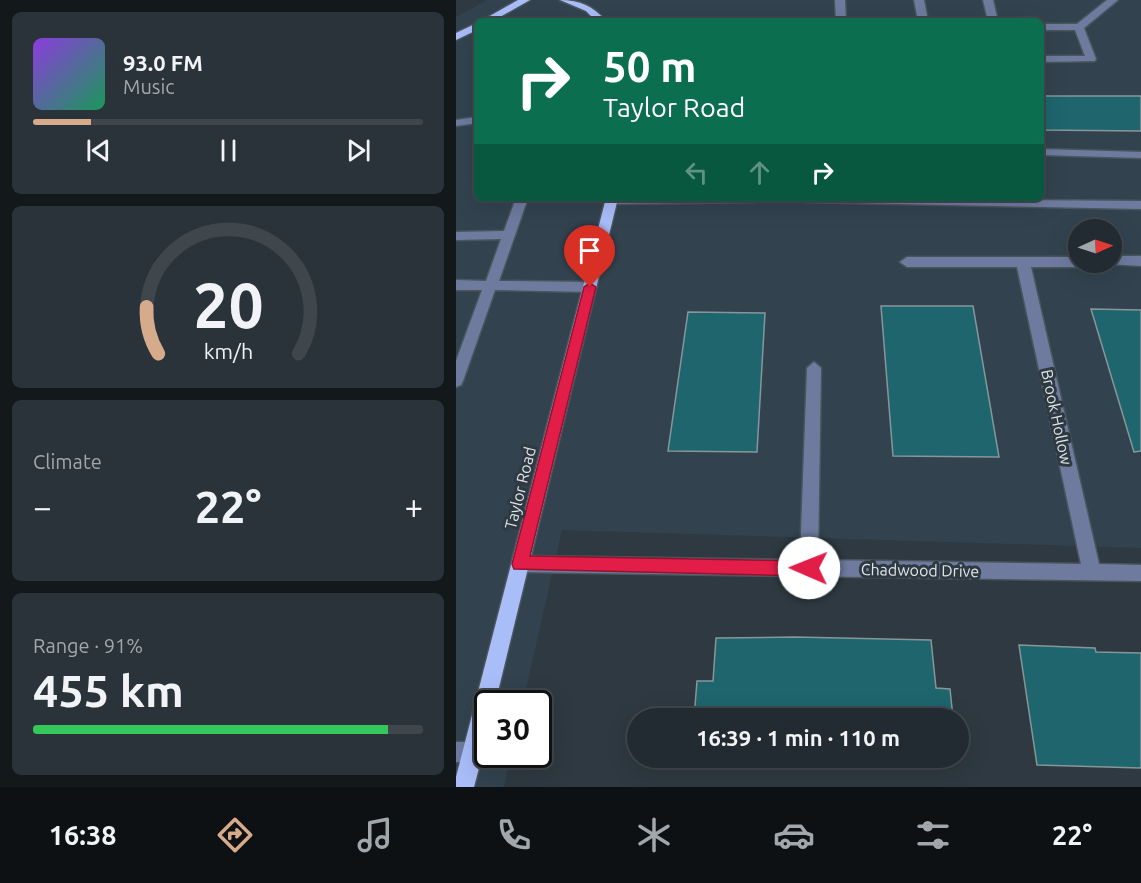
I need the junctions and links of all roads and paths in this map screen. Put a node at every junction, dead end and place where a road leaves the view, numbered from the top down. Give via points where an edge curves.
1 (525, 0) edge
2 (565, 0) edge
3 (840, 0) edge
4 (919, 0) edge
5 (988, 0) edge
6 (1113, 0) edge
7 (492, 18) edge
8 (598, 18) edge
9 (841, 18) edge
10 (922, 18) edge
11 (992, 18) edge
12 (1044, 27) edge
13 (1079, 27) junction
14 (474, 28) edge
15 (456, 37) edge
16 (1044, 59) edge
17 (474, 120) edge
18 (456, 123) edge
19 (1044, 152) edge
20 (1141, 154) edge
21 (521, 201) edge
22 (612, 201) edge
23 (950, 201) edge
24 (1141, 205) edge
25 (456, 236) edge
26 (509, 236) junction
27 (1068, 261) edge
28 (1122, 261) edge
29 (1141, 261) edge
30 (907, 262) dead end
31 (1023, 262) junction
32 (456, 285) edge
33 (492, 286) junction
34 (590, 287) junction
35 (814, 368) dead end
36 (456, 381) edge
37 (520, 564) junction
38 (809, 568) junction
39 (1092, 573) junction
40 (1141, 573) edge
41 (464, 752) edge
42 (464, 787) edge

1 - 7 main road
2 - 8 main road via 589,9
3 - 9 street
4 - 10 street
5 - 11 street
6 - 13 street
12 - 13 street
13 - 16 street via 1091,59
14 - 15 main road
17 - 18 street
19 - 20 street
21 - 26 street
22 - 34 main road, Taylor Road
23 - 24 street
25 - 26 street
26 - 33 street
27 - 31 street
28 - 29 street
30 - 31 street
31 - 39 street, Brook Hollow
32 - 33 street
33 - 34 street
33 - 36 street
34 - 37 main road, Taylor Road
35 - 38 street
37 - 38 street, Chadwood Drive
37 - 41 main road, Taylor Road
38 - 39 street, Chadwood Drive
39 - 40 street, Chadwood Drive
41 - 42 main road, Taylor Road

